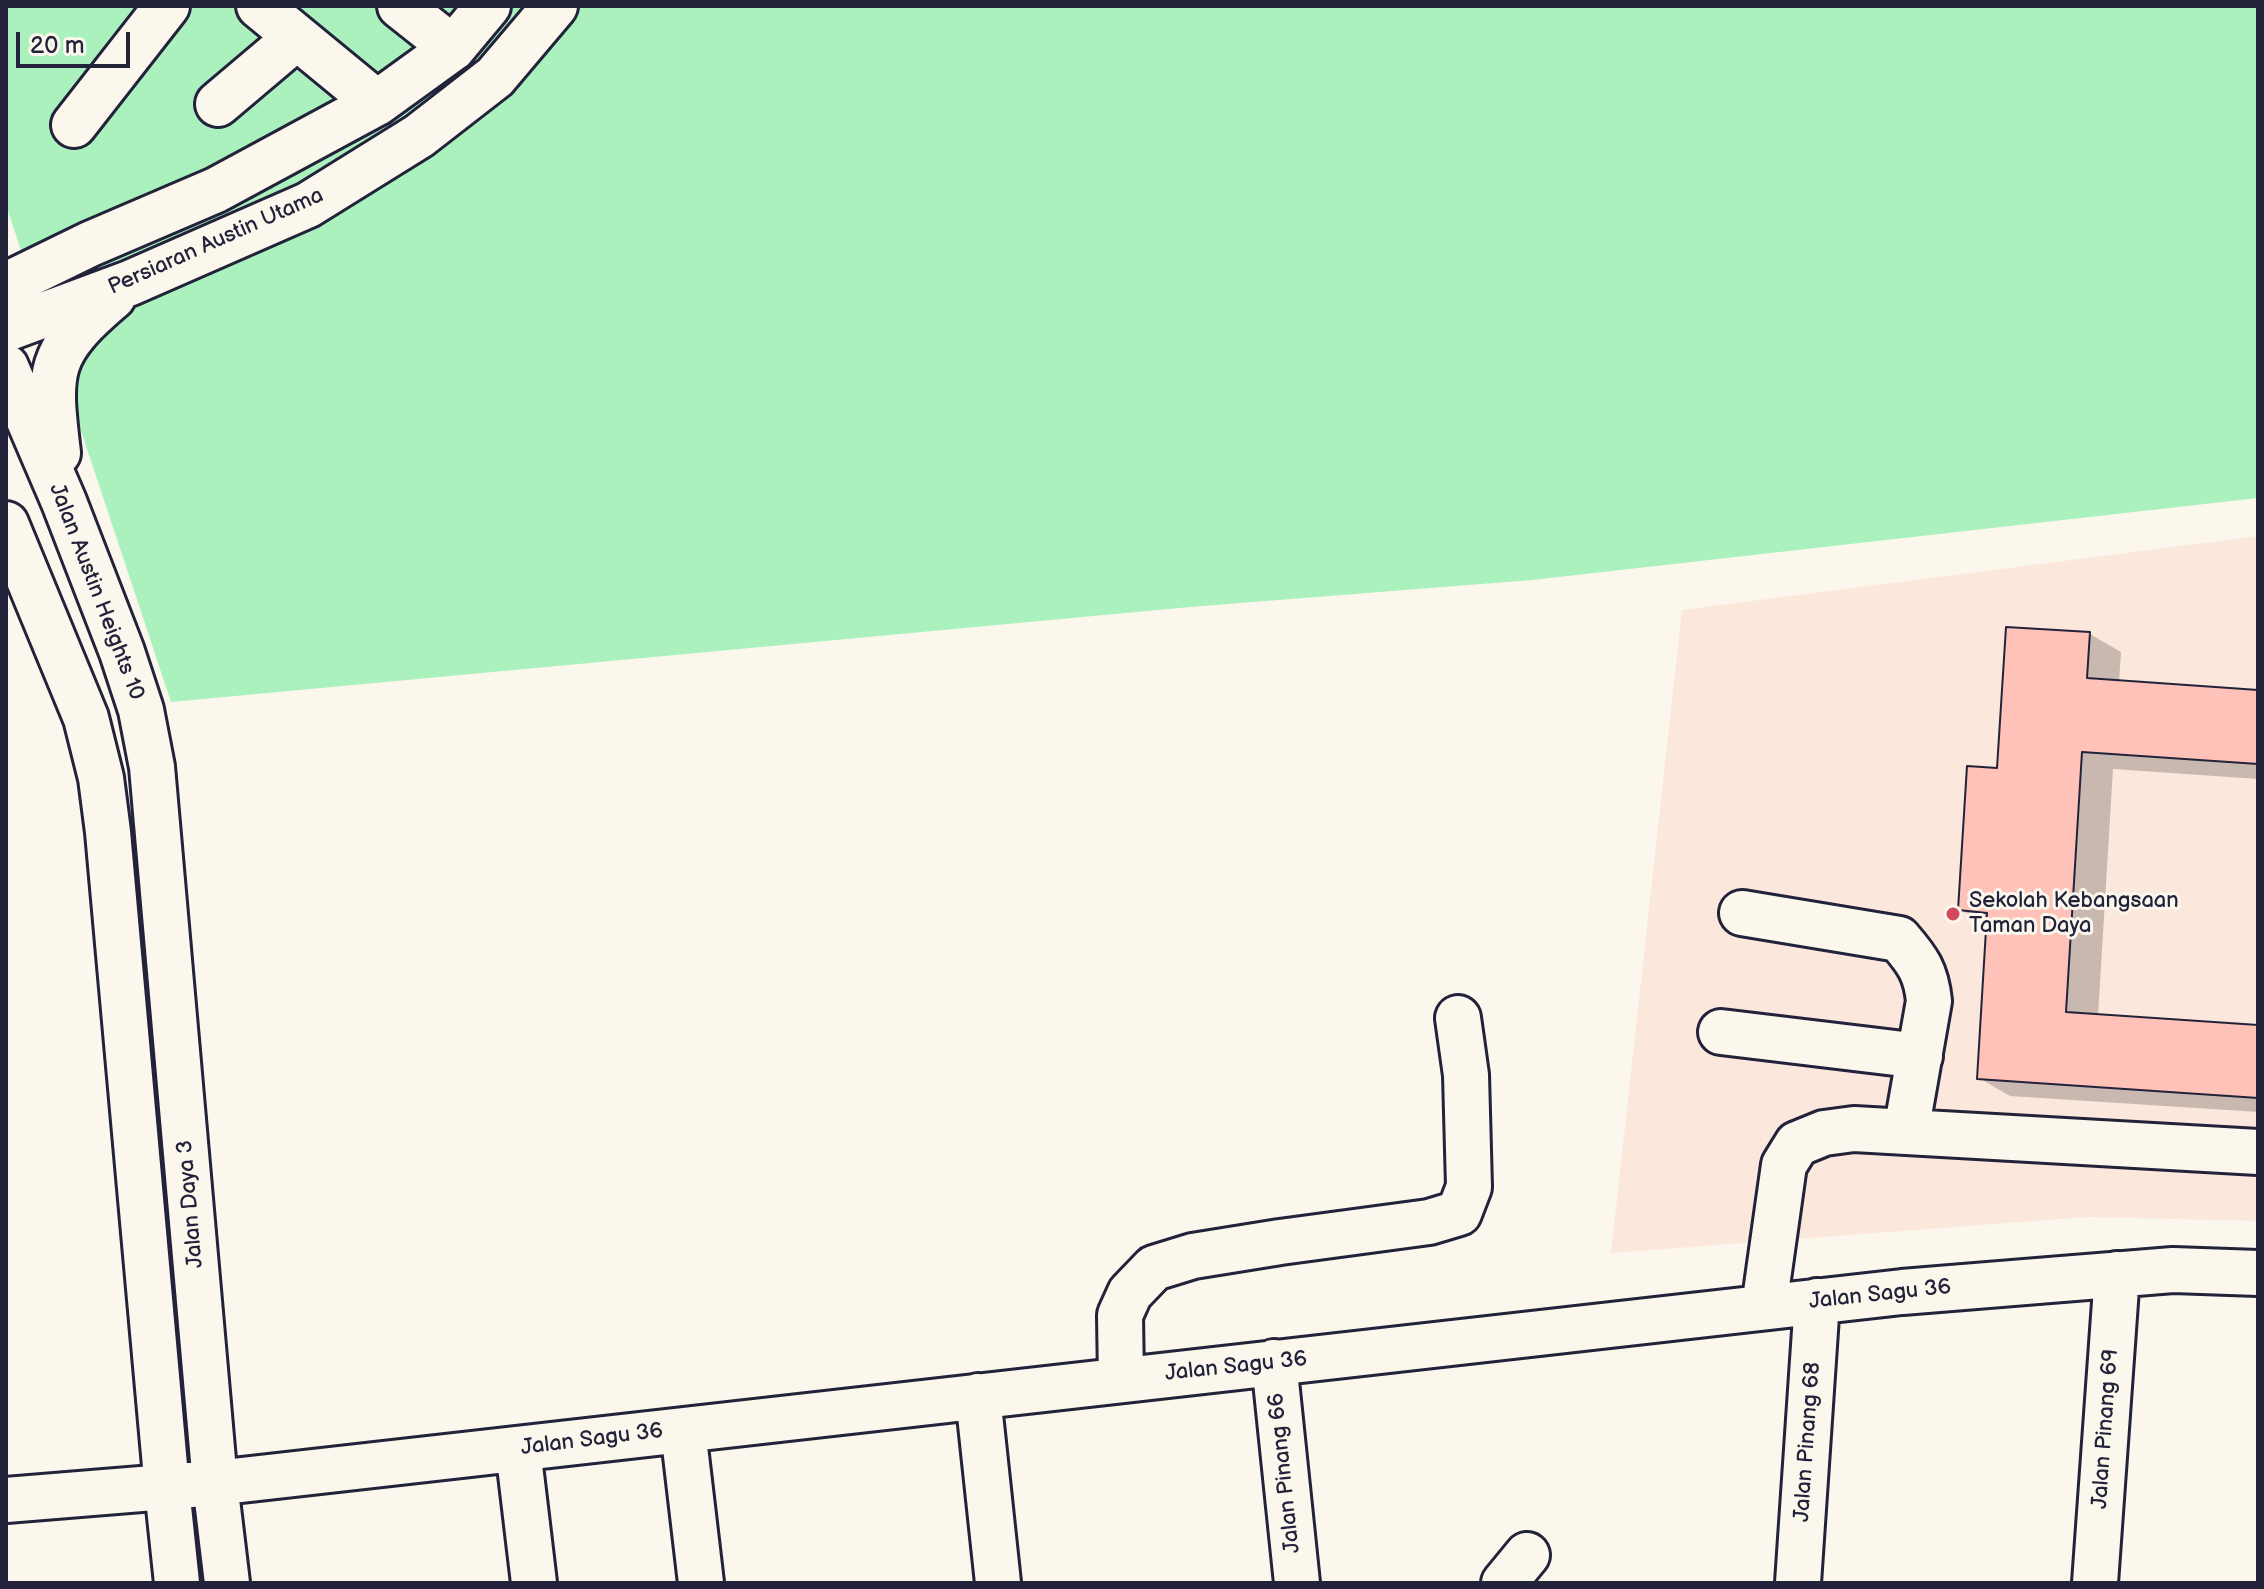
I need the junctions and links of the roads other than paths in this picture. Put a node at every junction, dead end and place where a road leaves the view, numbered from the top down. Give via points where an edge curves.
1 (167, 6) edge
2 (259, 6) edge
3 (400, 6) edge
4 (488, 6) edge
5 (555, 6) edge
6 (296, 38) junction
7 (453, 48) junction
8 (377, 103) junction
9 (218, 104) dead end
10 (74, 125) dead end
11 (130, 283) junction
12 (6, 285) edge
13 (6, 329) edge
14 (6, 367) edge
15 (64, 502) junction
16 (6, 524) edge
17 (158, 825) joint
18 (1742, 913) dead end
19 (1458, 1018) dead end
20 (1721, 1032) dead end
21 (1920, 1056) junction
22 (1906, 1132) junction
23 (2258, 1152) edge
24 (2258, 1273) edge
25 (2117, 1274) junction
26 (1817, 1301) junction
27 (1764, 1307) junction
28 (1274, 1362) junction
29 (1121, 1380) junction
30 (978, 1396) junction
31 (683, 1430) junction
32 (518, 1449) junction
33 (215, 1483) junction
34 (167, 1488) junction
35 (6, 1500) edge
36 (177, 1583) edge
37 (227, 1583) edge
38 (534, 1583) edge
39 (701, 1583) edge
40 (998, 1583) edge
41 (1297, 1583) edge
42 (1798, 1583) edge
43 (2095, 1583) edge

1 - 10 street
2 - 6 street
3 - 7 street
4 - 7 street
5 - 11 street, Persiaran Austin Utama via 495,77 419,136 308,205
6 - 8 street
6 - 9 street
7 - 8 street
8 - 12 street via 216,190
11 - 13 street, Persiaran Austin Utama
11 - 15 street via 84,321 58,358 51,399
14 - 15 street, Jalan Austin Heights 10
15 - 17 street, Jalan Austin Heights 10 via 141,710
16 - 34 street via 86,718 101,778
17 - 33 street, Jalan Daya 3
18 - 21 street via 1899,939 1927,981
19 - 29 street via 1466,1075 1469,1187 1459,1213 1429,1222 1193,1256 1154,1268 1130,1293 1120,1315
20 - 21 street
21 - 22 street
22 - 23 street
22 - 27 street via 1854,1129 1797,1144 1784,1165
24 - 25 street, Jalan Sagu 36
25 - 26 street, Jalan Sagu 36
25 - 43 street, Jalan Pinang 69
26 - 27 street, Jalan Sagu 36
26 - 42 street, Jalan Pinang 68
27 - 28 street, Jalan Sagu 36
28 - 29 street, Jalan Sagu 36
28 - 41 street, Jalan Pinang 66
29 - 30 street, Jalan Sagu 36
30 - 31 street, Jalan Sagu 36
30 - 40 street
31 - 32 street, Jalan Sagu 36
31 - 39 street
32 - 33 street, Jalan Sagu 36
32 - 38 street
33 - 34 street, Jalan Sagu 36
33 - 37 street, Jalan Daya 3
34 - 35 street, Jalan Sagu 36
34 - 36 street

